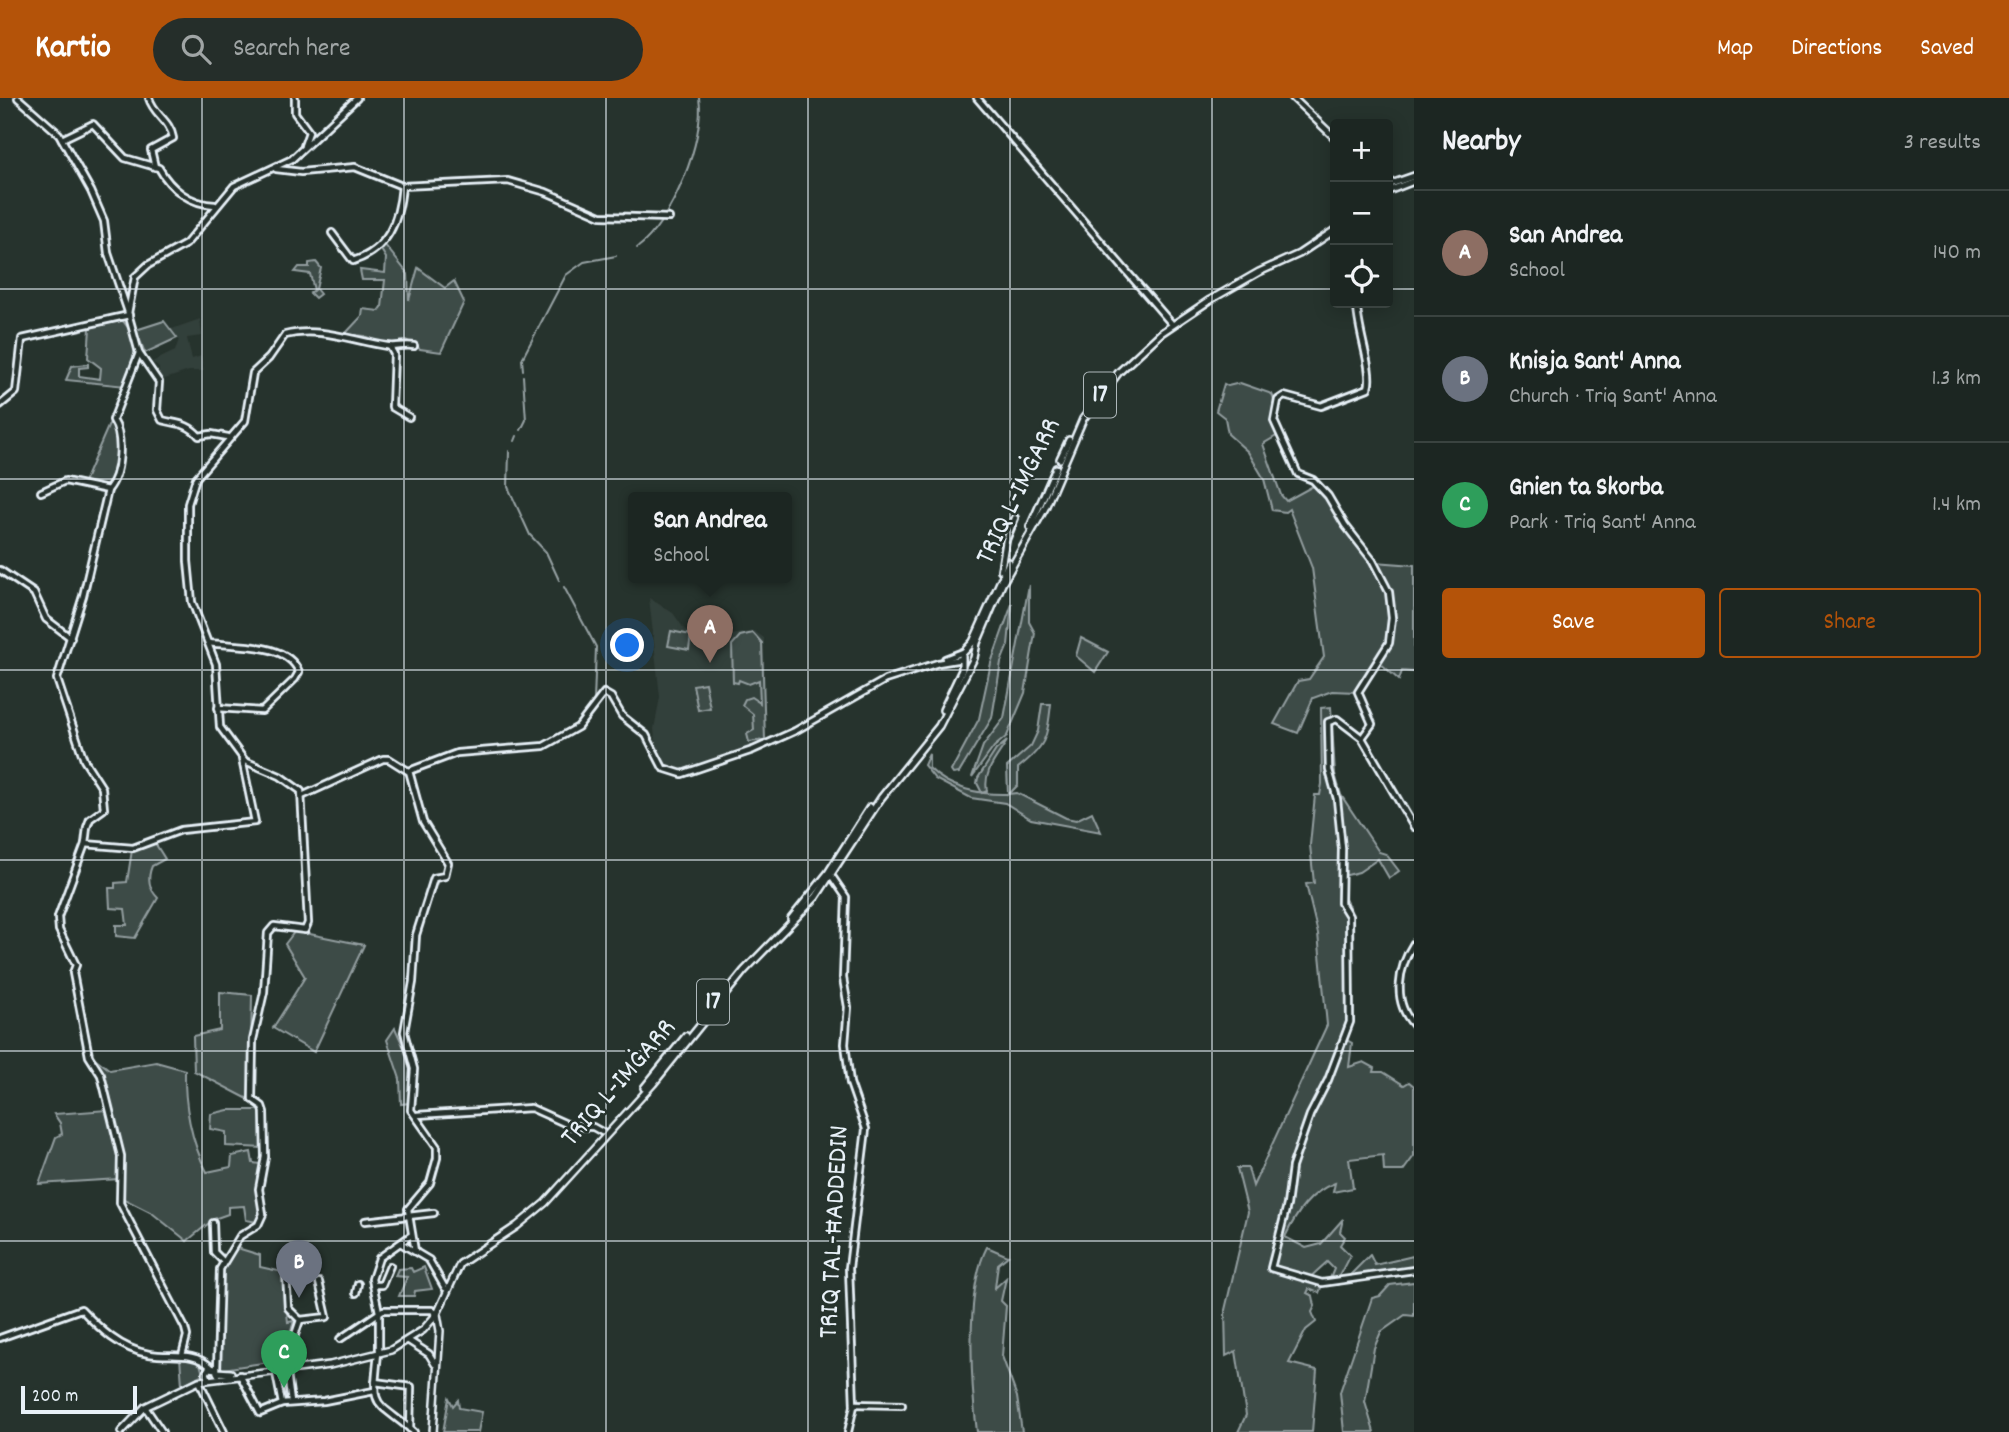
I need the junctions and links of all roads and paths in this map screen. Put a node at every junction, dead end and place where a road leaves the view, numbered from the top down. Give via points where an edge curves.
1 (18, 98) edge
2 (149, 98) edge
3 (295, 98) edge
4 (357, 98) edge
5 (977, 98) edge
6 (1293, 98) edge
7 (1330, 133) edge
8 (62, 139) junction
9 (302, 150) junction
10 (155, 167) junction
11 (276, 169) junction
12 (1414, 178) edge
13 (402, 186) junction
14 (1393, 186) edge
15 (1393, 187) edge
16 (216, 205) junction
17 (669, 218) dead end
18 (1330, 231) edge
19 (1330, 232) edge
20 (332, 233) dead end
21 (1357, 308) edge
22 (129, 314) junction
23 (1171, 323) junction
24 (414, 346) dead end
25 (390, 347) junction
26 (139, 353) junction
27 (0, 405) edge
28 (409, 417) dead end
29 (229, 438) junction
30 (108, 490) junction
31 (41, 492) dead end
32 (1015, 518) dead end
33 (0, 570) edge
34 (1004, 572) junction
35 (71, 638) junction
36 (209, 643) junction
37 (965, 651) junction
38 (974, 655) junction
39 (954, 660) junction
40 (962, 660) junction
41 (971, 662) junction
42 (938, 663) junction
43 (960, 675) junction
44 (218, 708) junction
45 (1363, 736) junction
46 (242, 758) junction
47 (409, 771) junction
48 (302, 796) junction
49 (1414, 827) edge
50 (85, 844) junction
51 (831, 875) junction
52 (1414, 943) edge
53 (1414, 1024) edge
54 (417, 1115) junction
55 (602, 1132) junction
56 (434, 1213) dead end
57 (410, 1216) junction
58 (365, 1221) dead end
59 (213, 1223) dead end
60 (411, 1236) junction
61 (402, 1244) junction
62 (415, 1251) junction
63 (223, 1261) junction
64 (390, 1266) dead end
65 (1414, 1270) edge
66 (286, 1272) dead end
67 (319, 1282) dead end
68 (358, 1284) dead end
69 (373, 1285) junction
70 (445, 1288) junction
71 (356, 1293) dead end
72 (379, 1312) junction
73 (436, 1313) junction
74 (300, 1320) junction
75 (0, 1338) edge
76 (340, 1339) dead end
77 (409, 1341) junction
78 (438, 1350) junction
79 (378, 1352) junction
80 (429, 1354) junction
81 (182, 1355) junction
82 (436, 1369) junction
83 (212, 1372) junction
84 (282, 1372) junction
85 (240, 1376) junction
86 (199, 1381) junction
87 (375, 1382) junction
88 (374, 1391) junction
89 (291, 1402) junction
90 (282, 1404) junction
91 (854, 1404) junction
92 (902, 1405) dead end
93 (145, 1407) junction
94 (412, 1430) edge
95 (221, 1431) edge
96 (121, 1432) edge
97 (162, 1432) edge
98 (433, 1432) edge
99 (848, 1432) edge

1 - 8 street
2 - 10 street via 168,122 173,138 151,150
3 - 9 street via 295,113 309,132
4 - 9 street
5 - 23 street
6 - 7 street
8 - 10 street via 93,124 125,158
8 - 22 street via 104,221 108,253
9 - 11 street
10 - 16 street via 191,201
11 - 13 street via 301,172 355,167
11 - 16 street via 234,186
12 - 14 main road
12 - 15 main road
13 - 17 street via 508,181 601,216
13 - 20 street via 394,228 364,258 353,261
16 - 22 street via 186,244 135,277
18 - 23 main road, TRIQ L-IMĠARR / 17 via 1230,284
19 - 38 main road, TRIQ L-IMĠARR / 17 via 1300,254 1210,300 1161,333 1119,372 1083,419 1045,508 1002,584
21 - 45 street via 1368,388 1321,407 1284,396 1278,400 1274,420 1298,474 1313,480 1328,496 1389,592 1389,643 1357,692 1372,724
22 - 26 street
22 - 27 street via 22,339 16,392
23 - 34 main road, TRIQ L-IMĠARR / 17 via 1130,356 1087,407
24 - 25 street
25 - 28 street via 394,354 392,407
25 - 29 street via 358,337 287,334 253,373 245,421
26 - 29 street via 159,382 157,410 162,420 176,421 199,436
26 - 30 street via 113,420 121,434 116,481
29 - 36 street via 201,470 188,505 192,602
30 - 31 street via 65,481
30 - 35 street
32 - 34 street via 1006,540
33 - 35 street via 34,593 46,619
34 - 37 main road, TRIQ L-IMĠARR / 17
35 - 50 street via 57,678 85,760 104,796 104,809 90,819
36 - 44 street via 219,681
36 - 44 street via 268,648 298,670 297,678 262,711
37 - 38 main road
37 - 40 main road, TRIQ L-IMĠARR / 17
37 - 42 street
38 - 41 main road, TRIQ L-IMĠARR
39 - 40 street
39 - 42 street
39 - 43 street
40 - 41 main road
40 - 43 main road, TRIQ L-IMĠARR / 17
41 - 51 main road, TRIQ L-IMĠARR / 17 via 939,726 881,797
42 - 47 street via 885,681 795,732 678,775 663,768 646,735 622,716 611,696 603,694 578,727 544,746 473,750
43 - 55 main road, TRIQ L-IMĠARR / 17 via 936,724 852,831 820,884
44 - 46 street via 218,723
45 - 49 street
45 - 65 street via 1337,719 1328,722 1329,770 1342,849 1342,903 1349,916 1350,1022 1292,1167 1271,1268 1322,1283
46 - 48 street via 280,776
46 - 50 street via 255,822 181,830 133,848
47 - 48 street via 383,759
47 - 54 street via 423,822 449,863 445,876 434,878 417,931 404,1032 414,1069 411,1110
48 - 63 street via 308,926 269,930 264,992 253,1040 252,1097 264,1112 265,1157 259,1189 263,1214
50 - 81 street via 58,923 76,965 73,973 89,1056 101,1075 121,1156 120,1203 186,1328
51 - 73 main road, TRIQ L-IMĠARR / 17 via 561,1186 517,1226 460,1264
51 - 91 street, TRIQ TAL-ĦADDEDIN via 847,902 845,1044 850,1083 866,1129 849,1268
52 - 53 street via 1406,956 1400,993 1402,1009
54 - 55 street via 531,1108 571,1126
54 - 57 street via 437,1147 438,1158 429,1184 408,1209
55 - 70 main road, TRIQ L-IMĠARR / 17 via 542,1200 515,1224 458,1261
56 - 57 street
57 - 58 street
57 - 60 street
59 - 63 street via 214,1252
60 - 61 street
60 - 62 street
61 - 62 street
61 - 69 street via 379,1258
62 - 70 street via 429,1260
63 - 83 street
64 - 69 street via 382,1284
66 - 74 street via 288,1308
67 - 74 street via 327,1317
68 - 71 street
69 - 72 street
70 - 73 main road, TRIQ L-IMĠARR / 17
72 - 73 street
72 - 76 street
72 - 79 street
73 - 77 main road
73 - 78 main road, 17 via 440,1321
73 - 79 main road via 416,1334
74 - 84 street
75 - 81 street via 80,1310 127,1347 146,1354
77 - 79 main road
77 - 80 main road
78 - 80 main road
78 - 82 main road, 17
79 - 84 main road
79 - 87 street
80 - 82 main road, 17
81 - 83 street via 196,1356
82 - 98 main road, 17
83 - 84 main road
83 - 85 main road
83 - 86 main road
84 - 85 main road
84 - 89 street
84 - 90 street
85 - 90 street via 260,1413
86 - 93 main road
86 - 95 street
87 - 88 street
87 - 94 street via 411,1387
88 - 89 street
88 - 94 street via 378,1405
89 - 90 street
91 - 92 street
91 - 99 street, TRIQ TAL-ĦADDEDIN
93 - 96 main road
93 - 97 street

